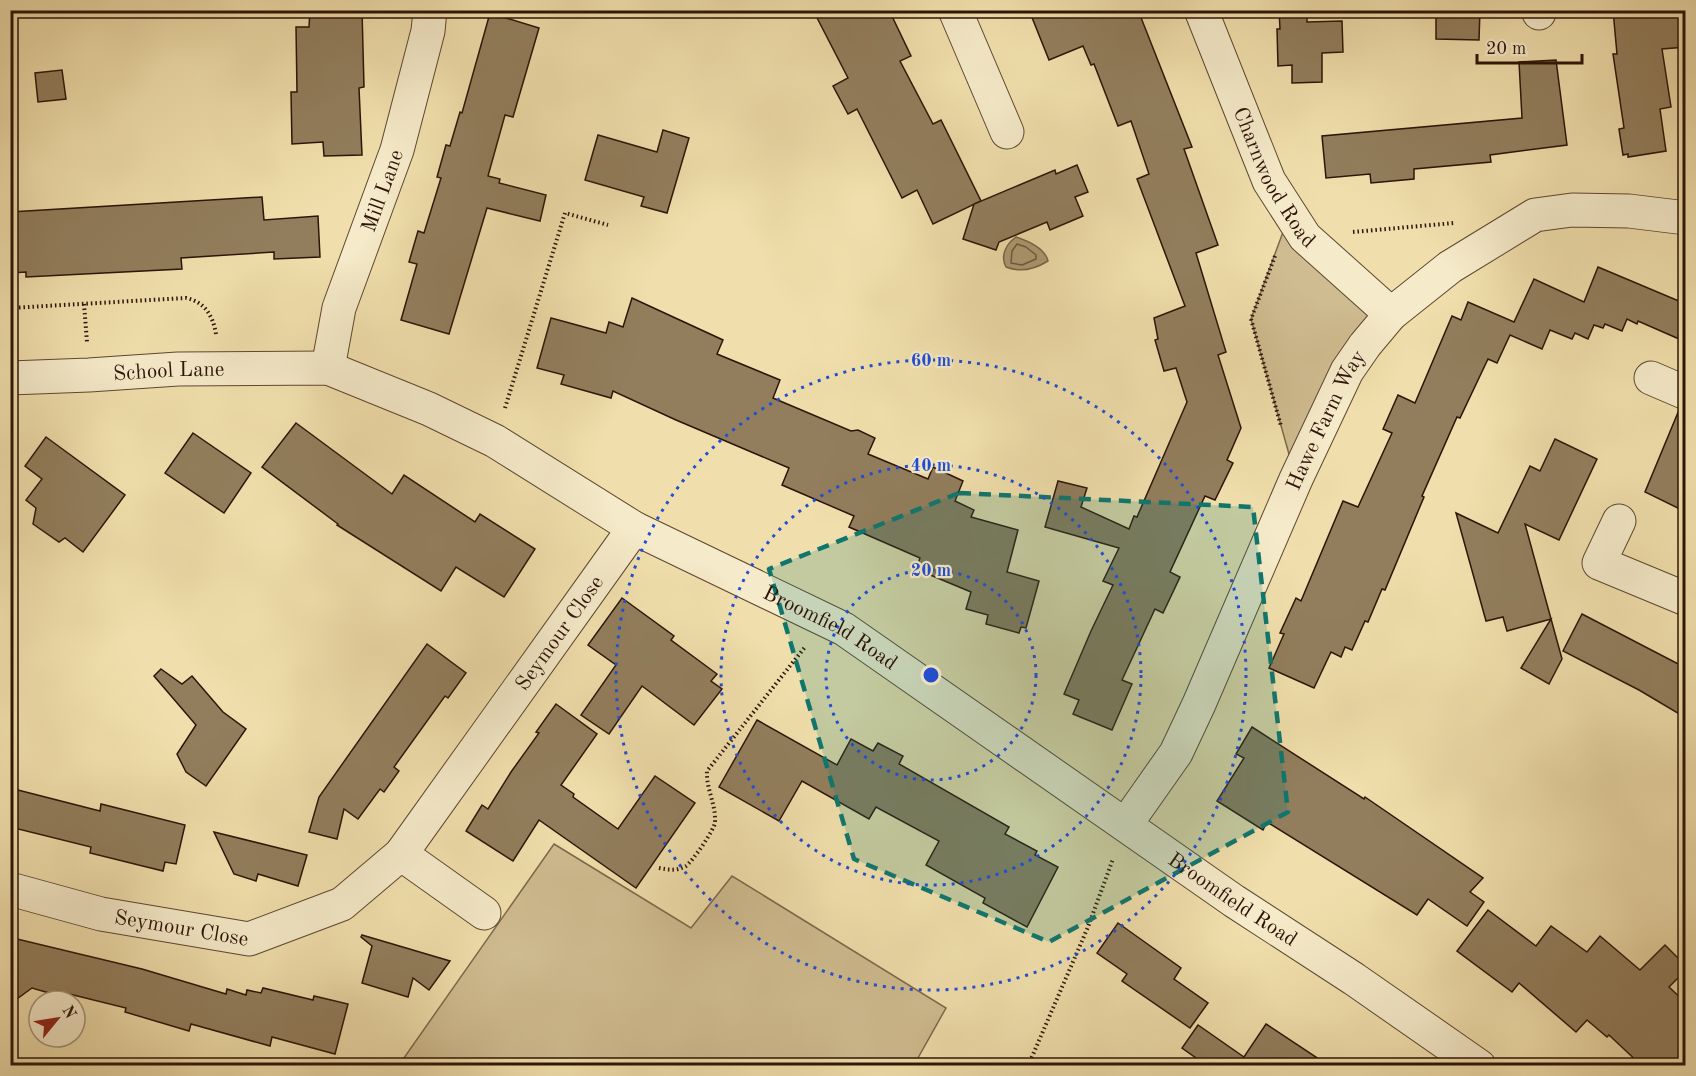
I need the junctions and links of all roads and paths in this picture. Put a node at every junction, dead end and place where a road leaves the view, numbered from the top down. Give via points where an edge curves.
1 (430, 10) edge
2 (955, 10) edge
3 (1201, 10) edge
4 (1007, 132) dead end
5 (1685, 216) edge
6 (1455, 223) dead end
7 (608, 225) dead end
8 (1297, 225) junction
9 (10, 308) edge
10 (1391, 314) junction
11 (328, 368) junction
12 (221, 370) junction
13 (10, 378) edge
14 (1651, 378) dead end
15 (1686, 393) edge
16 (495, 441) junction
17 (1296, 479) junction
18 (1619, 521) dead end
19 (634, 528) junction
20 (1686, 599) edge
21 (826, 620) junction
22 (1126, 824) junction
23 (401, 854) junction
24 (659, 868) dead end
25 (10, 889) edge
26 (484, 913) dead end
27 (1028, 1065) edge
28 (1479, 1065) edge

1 - 11 street, Mill Lane via 428,32 397,150 339,308
2 - 4 street
3 - 8 street, Charnwood Road via 1269,181
5 - 10 street, Hawe Farm Way via 1572,210 1535,215 1450,267
6 - 8 path
7 - 16 path via 565,213
8 - 10 street, Charnwood Road
8 - 17 path via 1251,319
9 - 12 path via 196,300 215,324
10 - 17 street, Hawe Farm Way via 1347,371
11 - 12 street, School Lane
11 - 16 street, Broomfield Road
12 - 13 street, School Lane
14 - 15 street
16 - 19 street, Broomfield Road
17 - 22 street, Hawe Farm Way via 1176,753
18 - 20 street via 1599,563
19 - 21 street, Broomfield Road
19 - 23 street, Seymour Close
21 - 22 street, Broomfield Road
21 - 24 path via 707,771 715,825 687,865 672,871
22 - 27 path via 1088,927
22 - 28 street, Broomfield Road
23 - 25 street, Seymour Close via 342,904 249,939 101,914
23 - 26 street

